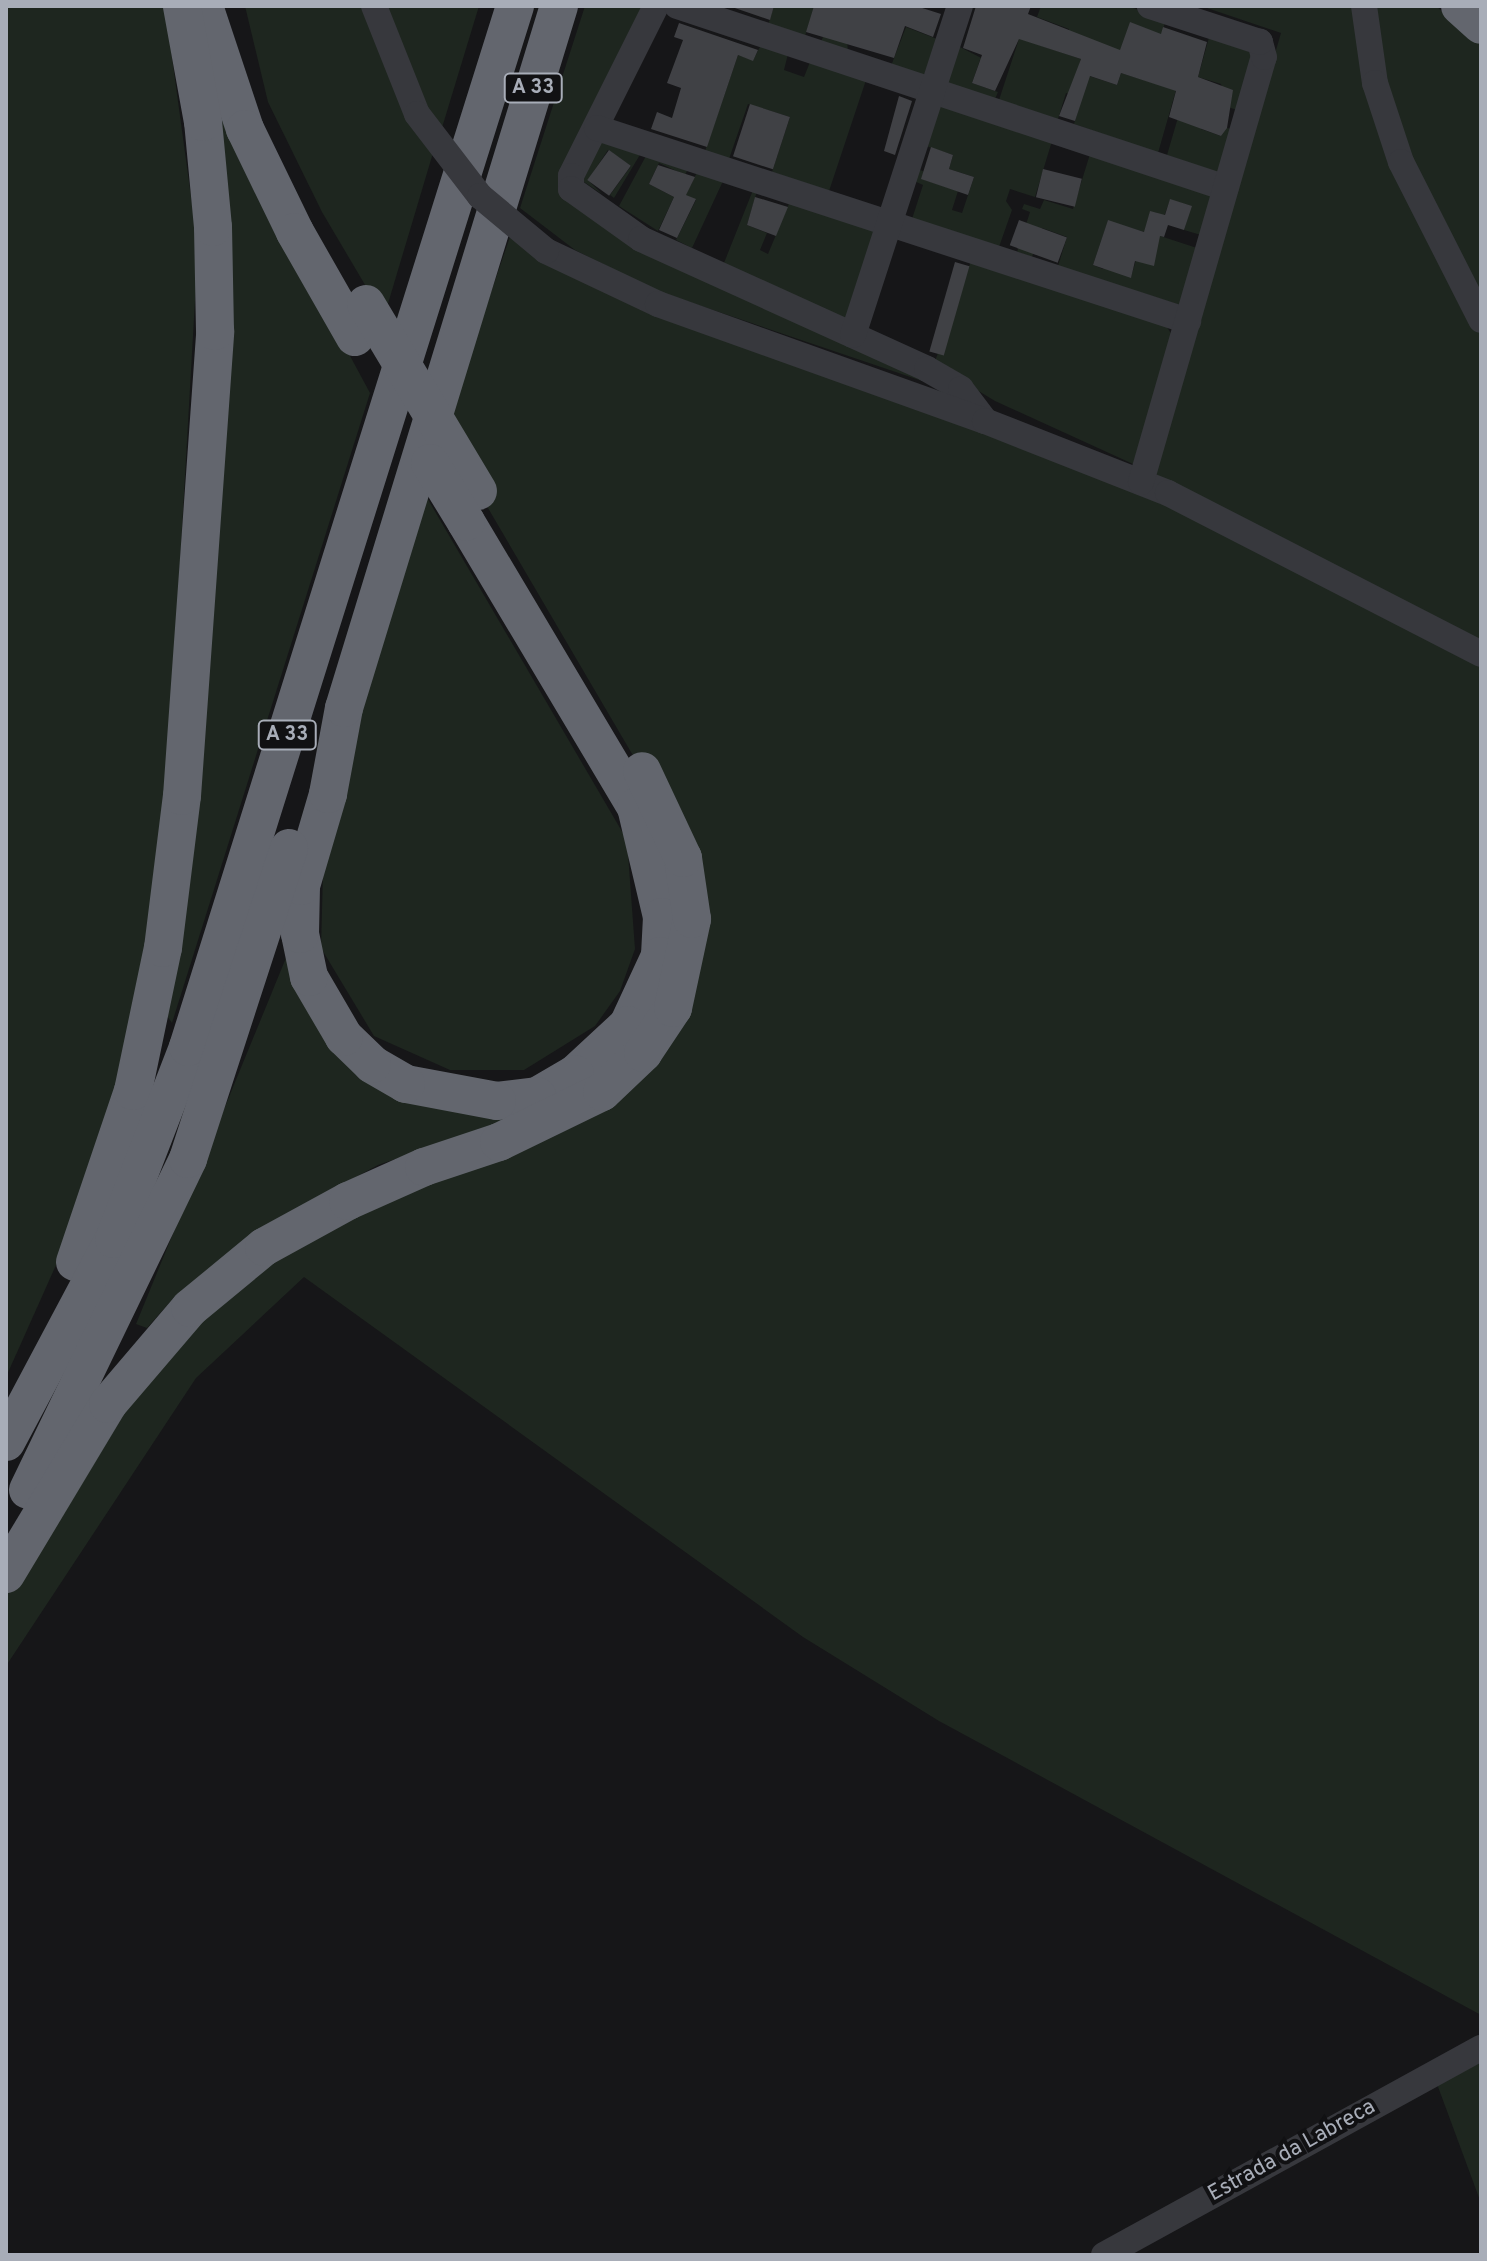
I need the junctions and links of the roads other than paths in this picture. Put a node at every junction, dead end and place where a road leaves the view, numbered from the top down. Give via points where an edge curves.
1 (182, 6) edge
2 (204, 6) edge
3 (231, 6) edge
4 (374, 6) edge
5 (515, 6) edge
6 (559, 6) edge
7 (573, 6) edge
8 (656, 6) edge
9 (677, 6) edge
10 (960, 6) edge
11 (1150, 6) edge
12 (1364, 6) edge
13 (1460, 6) edge
14 (1481, 25) edge
15 (931, 92) junction
16 (597, 128) junction
17 (508, 170) junction
18 (1226, 188) junction
19 (892, 222) junction
20 (360, 320) junction
21 (1481, 320) edge
22 (1188, 321) junction
23 (853, 335) junction
24 (985, 421) junction
25 (1141, 482) junction
26 (472, 506) junction
27 (1481, 654) edge
28 (344, 708) junction
29 (6, 1428) edge
30 (6, 1442) edge
31 (6, 1531) edge
32 (6, 1574) edge
33 (1481, 2048) edge
34 (1104, 2255) edge

1 - 29 highway via 203,122 215,331 182,796 163,948 133,1091 93,1218
2 - 20 highway via 245,129 295,232
3 - 20 highway via 266,118
4 - 24 street, bridge via 417,114 480,196 546,251 658,304
5 - 30 highway, A 33 via 188,1047 114,1239
6 - 17 highway, A 33
7 - 17 highway via 525,145
8 - 16 street
9 - 15 street
10 - 15 street
11 - 18 street via 1260,42 1264,57
12 - 21 street via 1375,83 1401,162
13 - 14 highway
15 - 18 street
15 - 19 street
16 - 19 street
16 - 23 street via 571,176 571,189 641,239
17 - 28 highway, A 33
18 - 22 street
19 - 22 street
19 - 23 street
20 - 26 highway, bridge
22 - 25 street
23 - 24 street via 961,389
24 - 25 street
25 - 27 street
26 - 28 highway via 636,807 662,917 660,956 628,1025 575,1074 537,1096 497,1101 406,1084 372,1064 344,1037 314,987 300,934 301,886 328,794
26 - 32 highway via 662,805 683,858 692,919 673,1008 643,1053 602,1092 499,1142 424,1167 348,1201 264,1247 190,1308 108,1404
28 - 31 highway, A 33 via 312,778 188,1159 63,1426
33 - 34 street, Estrada da Labreca

